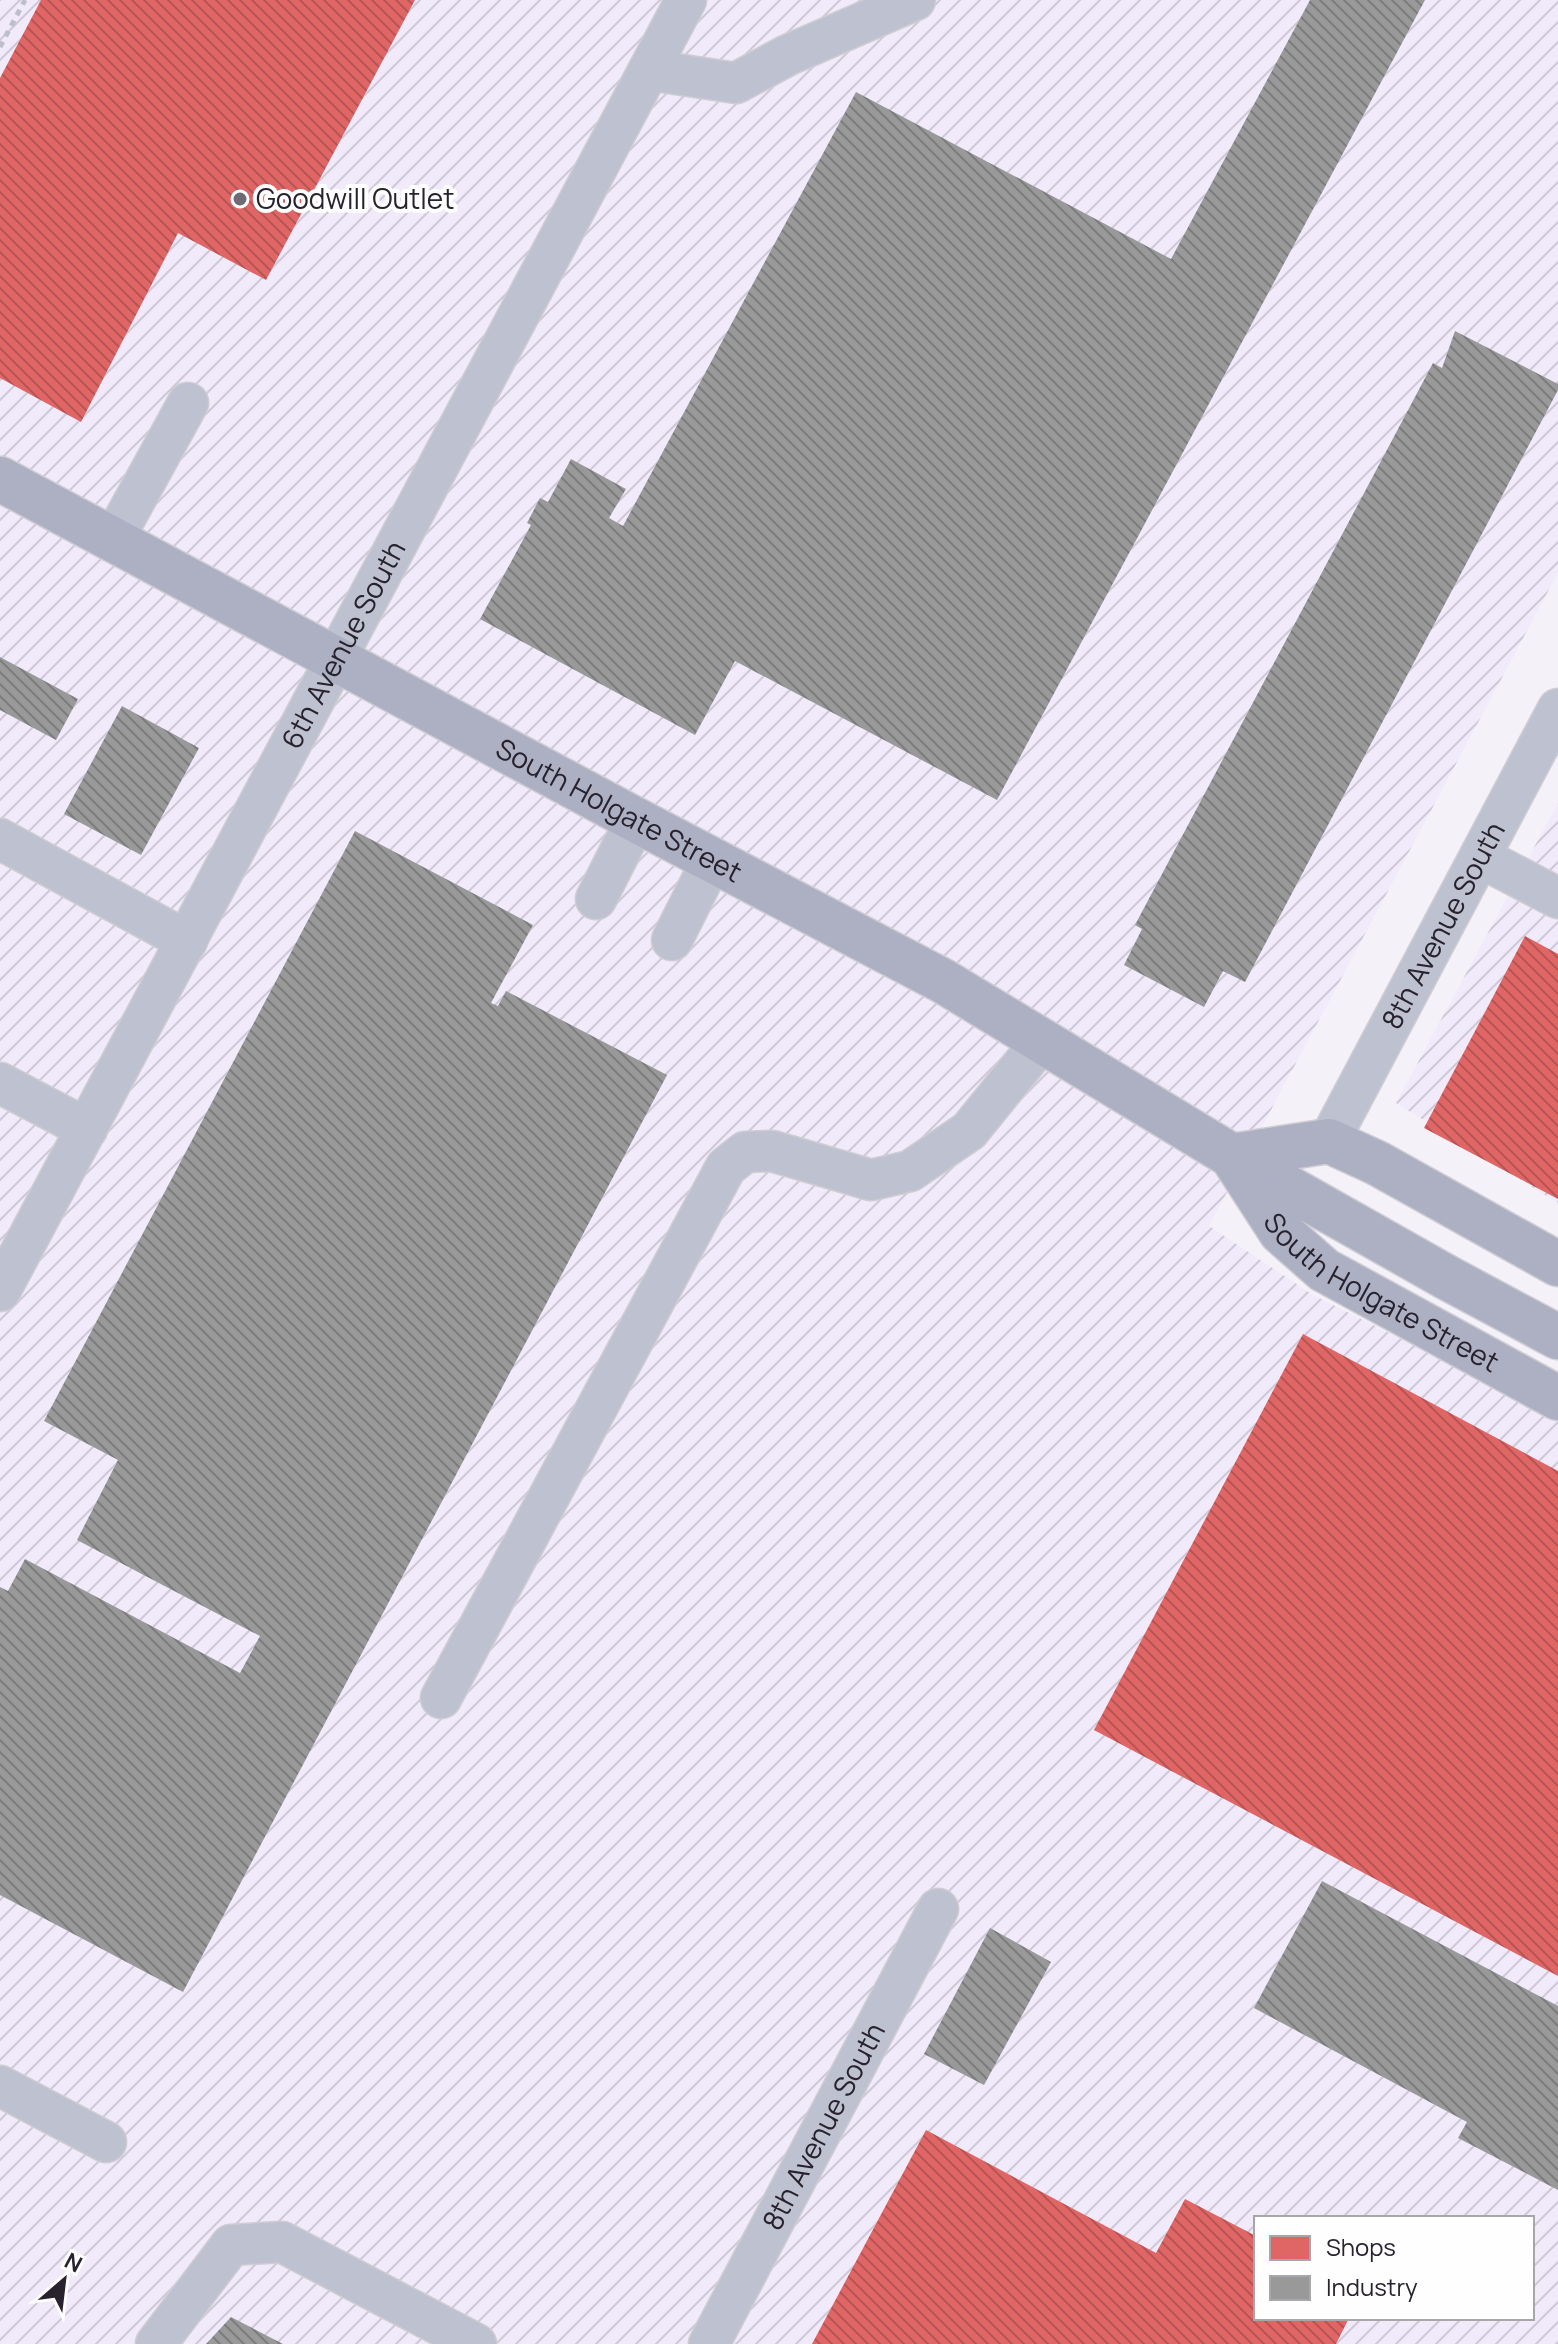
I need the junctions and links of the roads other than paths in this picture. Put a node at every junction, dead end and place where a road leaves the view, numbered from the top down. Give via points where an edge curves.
1 (686, 0) edge
2 (915, 0) edge
3 (649, 70) junction
4 (188, 403) dead end
5 (2, 486) edge
6 (113, 540) junction
7 (336, 659) junction
8 (1558, 709) edge
9 (636, 820) junction
10 (0, 839) edge
11 (1480, 857) junction
12 (712, 860) junction
13 (1558, 898) edge
14 (596, 899) dead end
15 (672, 940) dead end
16 (187, 941) junction
17 (1042, 1041) junction
18 (0, 1083) edge
19 (87, 1129) junction
20 (1329, 1141) junction
21 (1232, 1156) junction
22 (1558, 1264) edge
23 (0, 1291) edge
24 (1558, 1337) edge
25 (1558, 1398) edge
26 (441, 1698) dead end
27 (938, 1909) dead end
28 (0, 2086) edge
29 (106, 2142) dead end
30 (156, 2344) edge
31 (476, 2344) edge
32 (709, 2344) edge

1 - 3 street, 6th Avenue South
2 - 3 street via 736,83
3 - 7 street, 6th Avenue South
4 - 6 street
5 - 6 main road, South Holgate Street
6 - 7 main road, South Holgate Street
7 - 9 main road, South Holgate Street
7 - 16 street, 6th Avenue South
8 - 11 street, 8th Avenue South
9 - 12 main road, South Holgate Street
9 - 14 street
10 - 16 street
11 - 13 street
11 - 20 street, 8th Avenue South
12 - 15 street
12 - 17 main road, South Holgate Street via 943,981
16 - 19 street, 6th Avenue South
17 - 21 main road, South Holgate Street
17 - 26 street via 969,1131 910,1171 871,1180 772,1151 745,1152 726,1167
18 - 19 street
19 - 23 street, 6th Avenue South
20 - 21 main road
20 - 22 main road
21 - 24 main road, South Holgate Street
21 - 25 main road, South Holgate Street via 1281,1232 1324,1270
27 - 32 street, 8th Avenue South
28 - 29 street
30 - 31 street via 231,2245 282,2242

